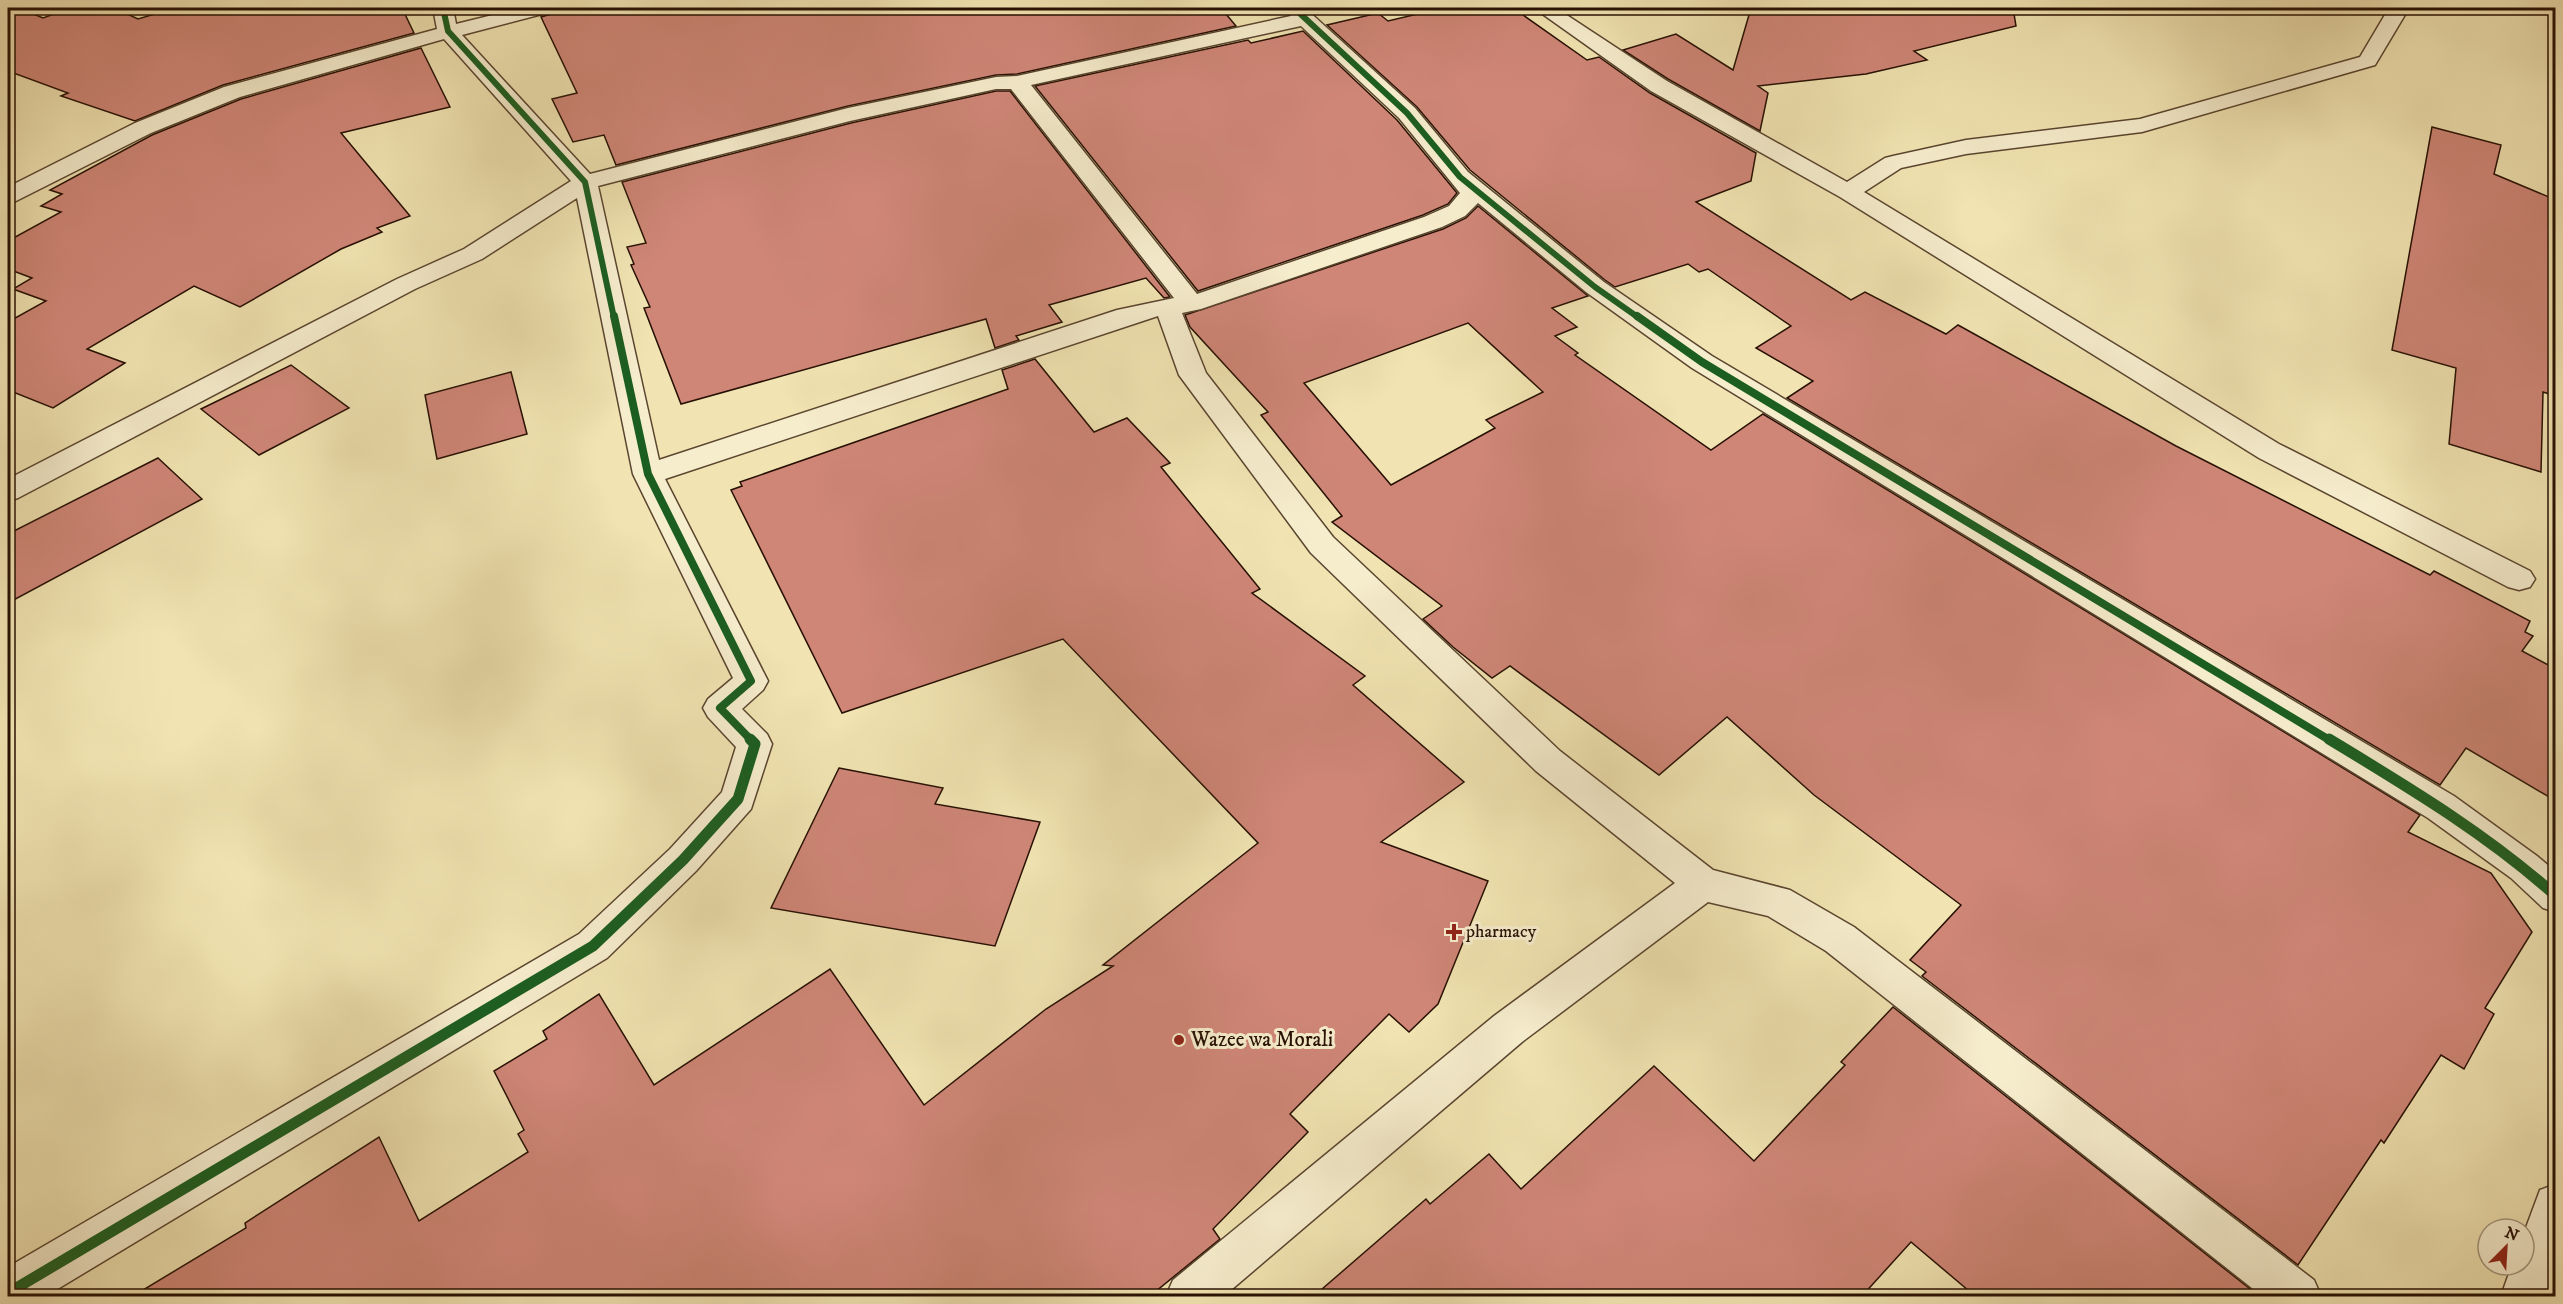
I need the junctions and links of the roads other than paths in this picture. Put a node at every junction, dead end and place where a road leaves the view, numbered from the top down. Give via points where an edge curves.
1 (543, 8) edge
2 (1547, 8) edge
3 (2399, 8) edge
4 (1299, 13) edge
5 (445, 19) edge
6 (1017, 82) junction
7 (1460, 177) junction
8 (585, 182) junction
9 (1848, 192) junction
10 (8, 196) edge
11 (1180, 305) junction
12 (648, 474) junction
13 (8, 491) edge
14 (2519, 579) dead end
15 (1703, 884) junction
16 (2556, 896) edge
17 (2556, 1206) edge
18 (8, 1293) edge
19 (1189, 1296) edge
20 (2298, 1296) edge
21 (2524, 1296) edge

1 - 5 street
2 - 9 street via 1659,86
3 - 9 street via 2368,61 2142,125 1966,147 1893,163
4 - 6 street
4 - 7 street via 1407,113
5 - 8 street
5 - 10 street via 232,92 143,128
6 - 8 street via 996,83 848,115
6 - 11 street
7 - 11 street via 1473,194 1447,216
7 - 16 street via 1595,287 1702,362 2441,807 2524,867
8 - 12 street
8 - 13 street via 473,254 406,284
9 - 14 street via 2269,451
11 - 12 street via 1035,346
11 - 15 street via 1193,375 1322,545 1548,761
12 - 18 street via 751,681 720,708 754,744 738,799 683,861 593,946
15 - 19 street via 1508,1029
15 - 20 street via 1776,902 1840,939
17 - 21 street

